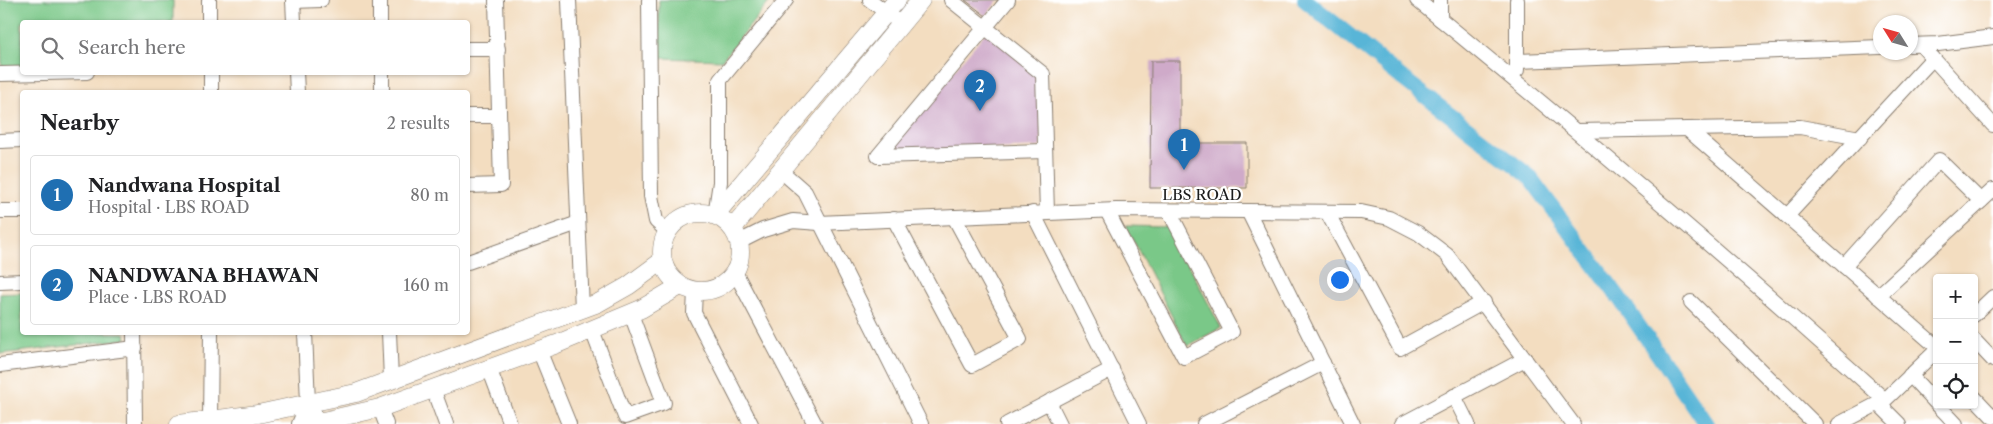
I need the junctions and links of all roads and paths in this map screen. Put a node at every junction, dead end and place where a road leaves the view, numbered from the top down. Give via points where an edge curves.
1 (209, 0) edge
2 (293, 0) edge
3 (321, 0) edge
4 (380, 0) edge
5 (496, 0) edge
6 (569, 0) edge
7 (649, 0) edge
8 (786, 0) edge
9 (870, 0) edge
10 (921, 0) edge
11 (952, 0) edge
12 (1008, 0) edge
13 (1417, 0) edge
14 (1440, 0) edge
15 (1517, 0) edge
16 (891, 6) edge
17 (1440, 19) junction
18 (209, 20) edge
19 (294, 20) edge
20 (380, 20) edge
21 (902, 23) junction
22 (986, 28) junction
23 (1993, 37) edge
24 (1918, 45) edge
25 (1873, 46) edge
26 (1918, 47) edge
27 (470, 49) edge
28 (498, 50) junction
29 (1933, 58) junction
30 (1517, 61) junction
31 (0, 74) edge
32 (20, 74) edge
33 (211, 75) edge
34 (296, 75) edge
35 (382, 75) edge
36 (1517, 81) junction
37 (211, 90) edge
38 (297, 90) edge
39 (382, 90) edge
40 (470, 116) edge
41 (499, 116) junction
42 (1993, 125) edge
43 (1687, 129) junction
44 (1577, 131) junction
45 (1860, 138) junction
46 (20, 140) edge
47 (0, 141) edge
48 (1045, 151) junction
49 (780, 170) junction
50 (470, 186) edge
51 (1993, 190) edge
52 (1981, 200) junction
53 (0, 211) edge
54 (20, 211) edge
55 (1107, 211) junction
56 (1169, 211) junction
57 (1248, 211) junction
58 (1327, 212) junction
59 (1040, 213) junction
60 (715, 215) junction
61 (1787, 216) junction
62 (954, 217) junction
63 (894, 219) junction
64 (578, 223) junction
65 (819, 223) junction
66 (667, 231) junction
67 (736, 235) junction
68 (470, 261) edge
69 (662, 261) junction
70 (1844, 266) junction
71 (734, 272) junction
72 (20, 281) edge
73 (0, 282) edge
74 (688, 288) junction
75 (1878, 296) junction
76 (1992, 300) edge
77 (1484, 302) junction
78 (1691, 302) dead end
79 (582, 309) junction
80 (1978, 312) edge
81 (631, 314) junction
82 (592, 330) junction
83 (134, 335) edge
84 (210, 335) edge
85 (306, 335) edge
86 (389, 335) edge
87 (1978, 344) edge
88 (135, 348) junction
89 (1933, 349) edge
90 (539, 350) junction
91 (1933, 355) edge
92 (1525, 358) junction
93 (1993, 360) edge
94 (1323, 363) junction
95 (0, 365) edge
96 (489, 368) junction
97 (1112, 369) junction
98 (1910, 375) junction
99 (391, 380) junction
100 (433, 389) junction
101 (1454, 396) junction
102 (1933, 399) edge
103 (1978, 401) edge
104 (1048, 402) junction
105 (1881, 402) junction
106 (308, 403) junction
107 (1942, 409) edge
108 (383, 416) edge
109 (1993, 417) edge
110 (210, 420) junction
111 (316, 423) edge
112 (748, 423) edge
113 (135, 424) edge
114 (179, 424) edge
115 (298, 424) edge
116 (446, 424) edge
117 (510, 424) edge
118 (569, 424) edge
119 (815, 424) edge
120 (921, 424) edge
121 (1007, 424) edge
122 (1060, 424) edge
123 (1139, 424) edge
124 (1204, 424) edge
125 (1353, 424) edge
126 (1402, 424) edge
127 (1468, 424) edge
128 (1573, 424) edge
129 (1815, 424) edge
130 (1839, 424) edge
131 (1899, 424) edge
132 (1956, 424) edge

1 - 18 street
2 - 3 street
2 - 19 street
4 - 20 street
5 - 28 street
6 - 64 street
7 - 66 street via 651,196 656,221
8 - 60 street via 720,80 720,182
9 - 16 street
10 - 21 street
11 - 22 street
12 - 22 street
13 - 17 street
14 - 17 street
15 - 30 street
16 - 21 street
16 - 60 street
17 - 36 street
21 - 49 street
22 - 48 street via 1043,74
22 - 48 street via 878,156
23 - 24 street
25 - 30 street
26 - 29 street
27 - 28 street
28 - 41 street
29 - 42 street
29 - 45 street
30 - 36 street
31 - 32 street
33 - 37 street
34 - 38 street
35 - 39 street
36 - 44 street
40 - 41 street
41 - 50 street via 501,185
43 - 44 street
43 - 45 street via 1800,127
43 - 61 street
44 - 105 street via 1783,307
45 - 61 street
46 - 47 street
48 - 59 street
49 - 65 street via 804,192
49 - 67 street
51 - 52 street
52 - 70 street via 1939,160
52 - 75 street
53 - 54 street
55 - 56 street, LBS ROAD
55 - 56 street via 1184,358 1232,332
55 - 59 street, LBS ROAD
56 - 57 street, LBS ROAD
57 - 58 street, LBS ROAD
57 - 94 street
58 - 77 street, LBS ROAD via 1361,212 1389,218 1418,234 1447,255
58 - 77 street via 1400,348
59 - 62 street, LBS ROAD
59 - 97 street
60 - 66 street via 691,213 677,220
60 - 67 street
61 - 70 street
62 - 63 street, LBS ROAD
62 - 63 street via 1020,340 972,365
63 - 65 street, LBS ROAD
64 - 68 street
64 - 79 street
65 - 67 street, LBS ROAD via 793,221
65 - 120 street
66 - 69 street
67 - 71 street via 740,257
69 - 74 street via 669,275
69 - 79 street via 628,286
70 - 75 street
71 - 74 street via 724,283 710,290
71 - 119 street
72 - 73 street
74 - 81 street
74 - 112 street via 694,313
75 - 89 street
76 - 80 street
77 - 92 street, LBS ROAD
78 - 129 street
79 - 99 street
81 - 82 street
81 - 82 street via 664,403 625,417
82 - 90 street
83 - 88 street
84 - 110 street
85 - 106 street
86 - 99 street
87 - 93 street
88 - 95 street
88 - 113 street
90 - 96 street
90 - 118 street
91 - 98 street
92 - 101 street
92 - 128 street, LBS ROAD
94 - 124 street
94 - 125 street
96 - 100 street
96 - 117 street
97 - 104 street
97 - 123 street
98 - 102 street
98 - 105 street
99 - 106 street via 356,393
100 - 108 street
100 - 116 street
101 - 126 street
101 - 127 street
103 - 109 street
104 - 121 street
104 - 122 street
105 - 130 street
105 - 131 street
106 - 110 street
106 - 111 street
106 - 115 street
107 - 132 street
108 - 111 street
110 - 114 street

